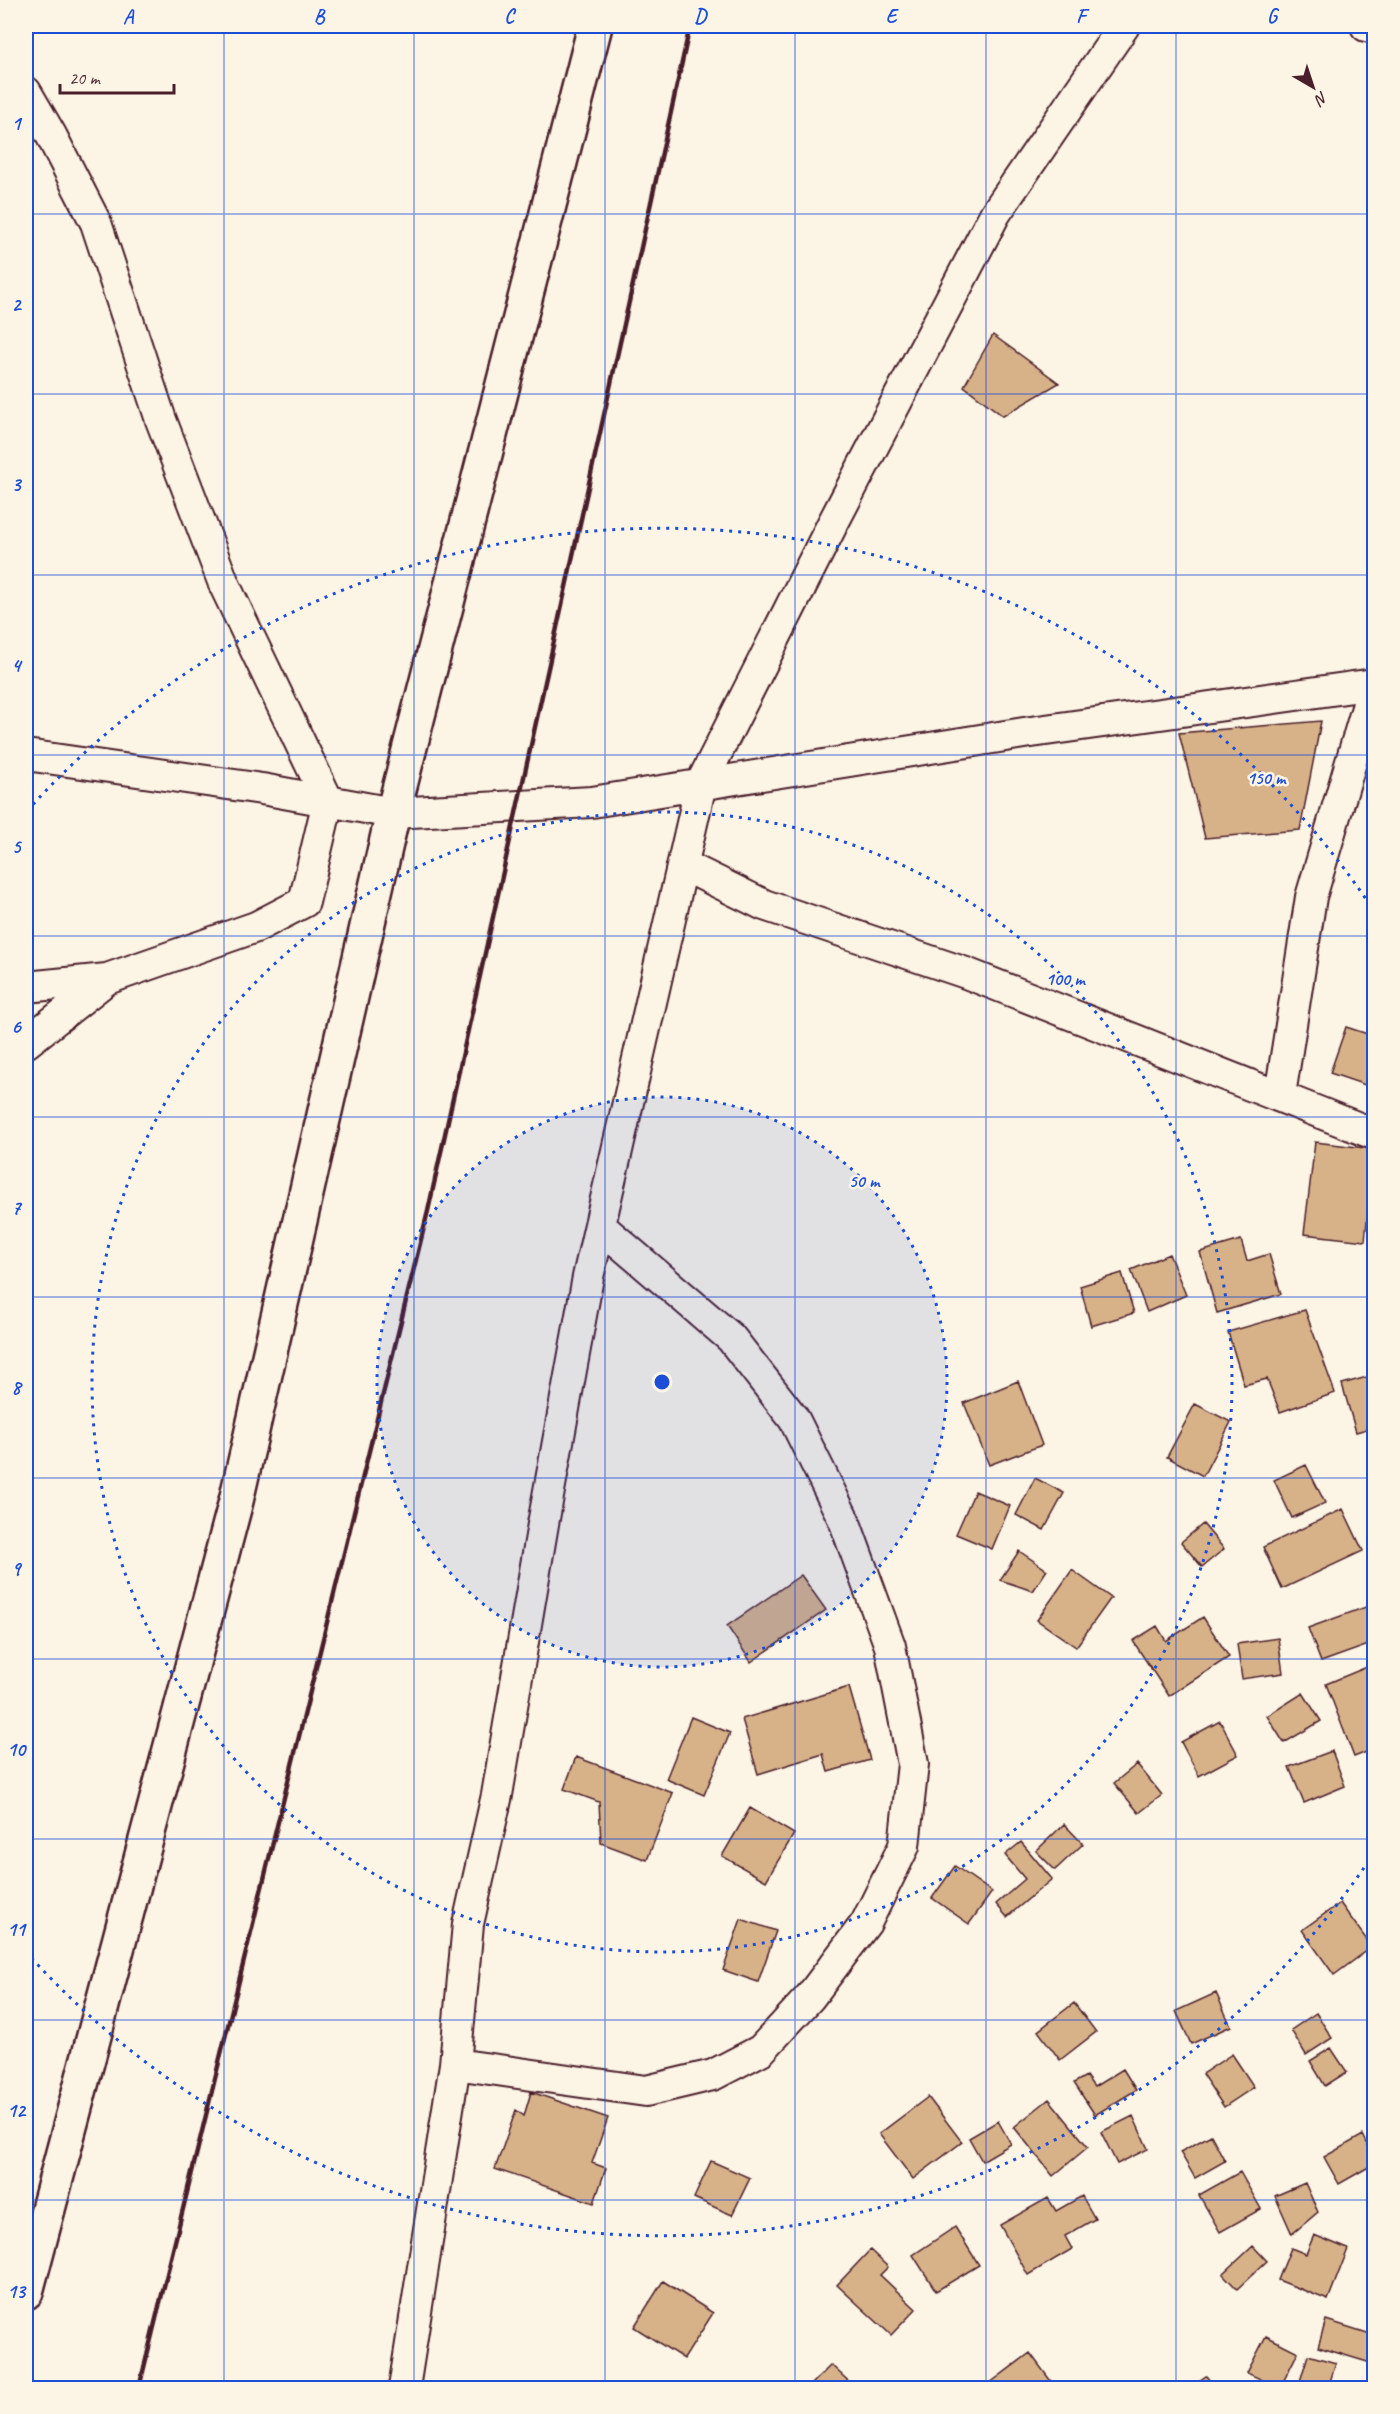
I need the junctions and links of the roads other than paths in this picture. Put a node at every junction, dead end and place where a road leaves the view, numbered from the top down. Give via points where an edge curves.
1 (595, 26) edge
2 (1124, 26) edge
3 (1366, 26) edge
4 (1374, 28) edge
5 (26, 92) edge
6 (1374, 684) edge
7 (26, 755) edge
8 (701, 784) junction
9 (328, 801) junction
10 (393, 813) junction
11 (683, 865) junction
12 (107, 979) junction
13 (26, 987) edge
14 (26, 1043) edge
15 (1280, 1095) junction
16 (1374, 1134) edge
17 (600, 1226) junction
18 (455, 2064) junction
19 (26, 2285) edge
20 (404, 2388) edge

1 - 10 street
2 - 8 street via 995,214
3 - 4 street
5 - 9 street via 96,224 161,420 224,584
6 - 8 street
6 - 15 street via 1311,897
7 - 9 street
8 - 10 street via 592,802
8 - 11 street
9 - 10 street
9 - 12 street via 304,902 256,927
10 - 19 street via 236,1501
11 - 15 street via 764,905 966,973
11 - 17 street
12 - 13 street
12 - 14 street
15 - 16 street
17 - 18 street via 545,1512 497,1795 468,1924
17 - 18 street via 731,1338 794,1419 839,1510 890,1646 897,1681 913,1764 904,1846 866,1923 810,1997 761,2050 713,2075 646,2091
18 - 20 street

